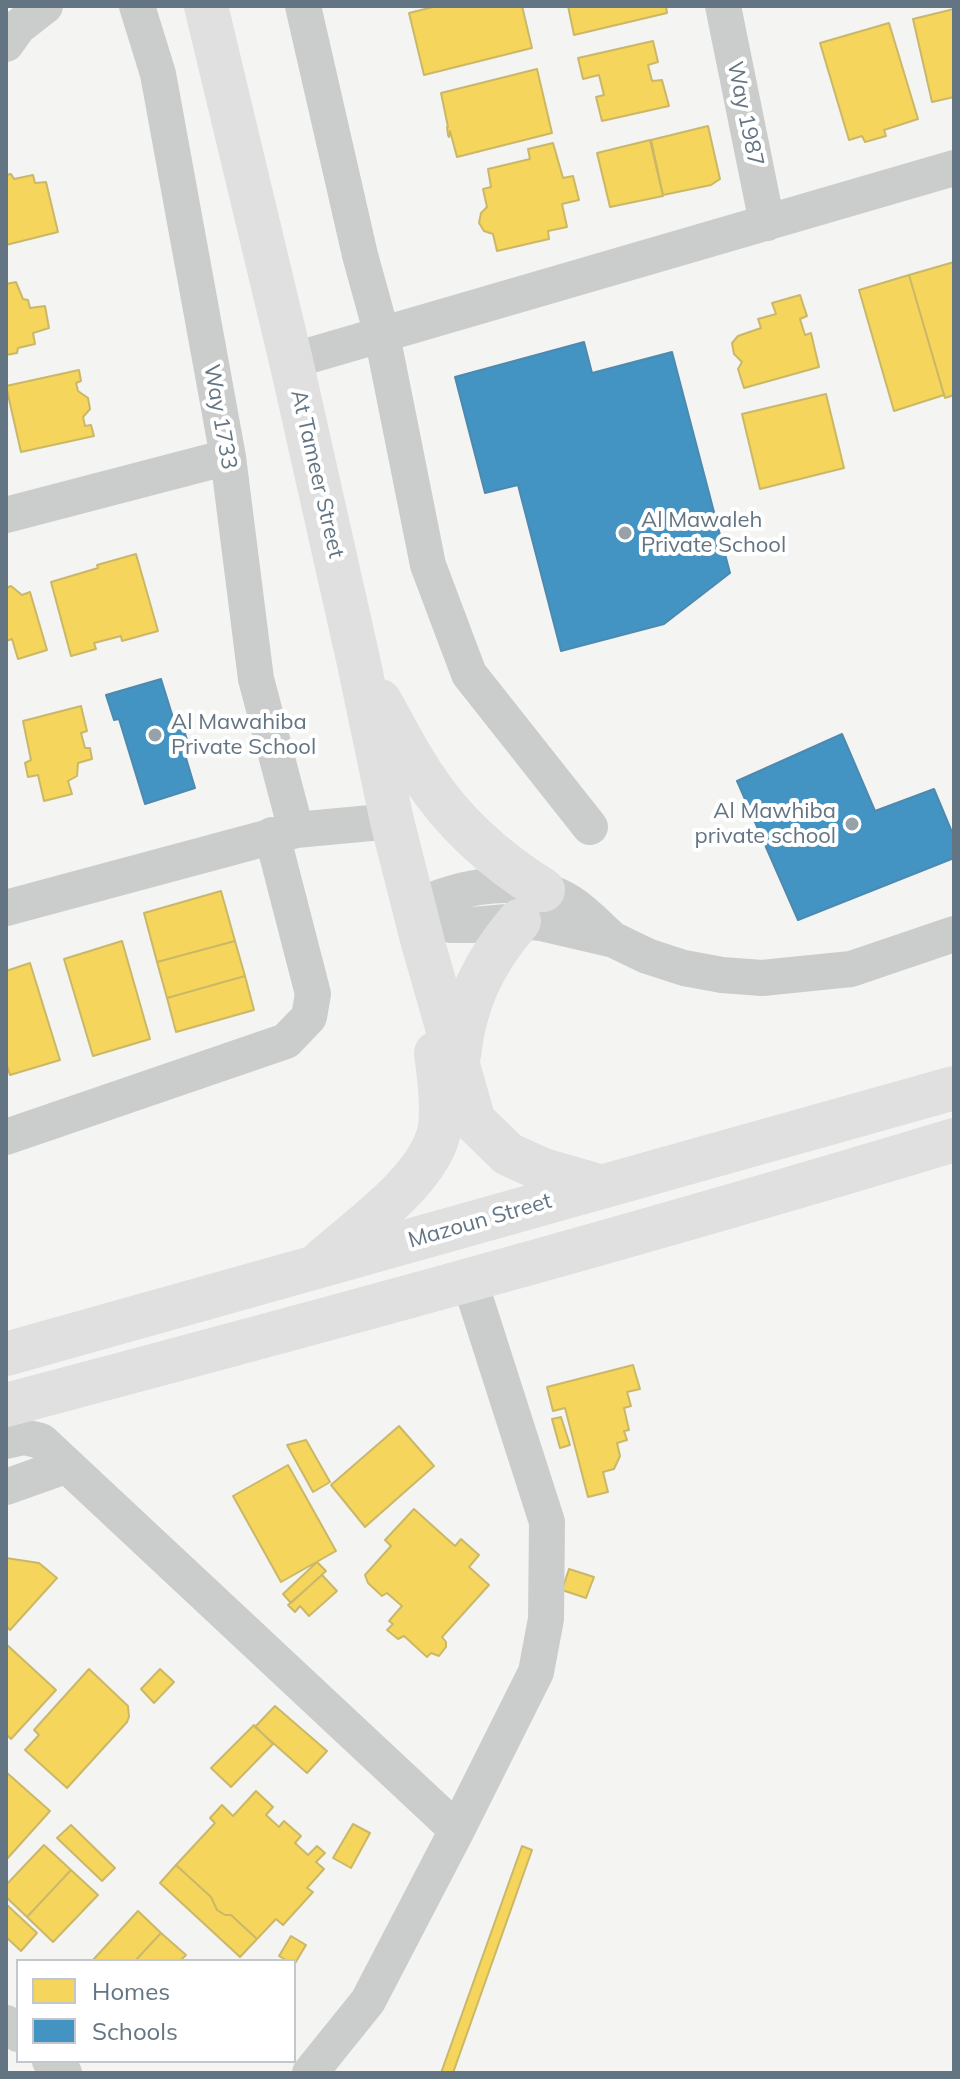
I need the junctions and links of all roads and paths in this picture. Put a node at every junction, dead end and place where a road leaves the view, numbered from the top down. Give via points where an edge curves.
1 (45, 6) edge
2 (137, 6) edge
3 (206, 6) edge
4 (303, 6) edge
5 (723, 6) edge
6 (6, 44) edge
7 (954, 168) edge
8 (767, 223) junction
9 (382, 335) junction
10 (291, 361) junction
11 (228, 457) junction
12 (6, 515) edge
13 (358, 659) junction
14 (392, 821) junction
15 (590, 827) dead end
16 (284, 833) junction
17 (531, 906) junction
18 (6, 908) edge
19 (418, 926) junction
20 (954, 934) edge
21 (458, 1061) junction
22 (954, 1088) edge
23 (6, 1137) edge
24 (954, 1140) edge
25 (602, 1187) junction
26 (315, 1268) junction
27 (469, 1279) junction
28 (6, 1354) edge
29 (6, 1405) edge
30 (6, 1441) edge
31 (65, 1466) junction
32 (6, 1487) edge
33 (457, 1830) junction
34 (310, 2073) edge

1 - 6 street
2 - 11 street, Way 1733 via 158,74
3 - 10 main road, At Tameer Street
4 - 9 street
5 - 8 street, Way 1987
7 - 8 street
8 - 9 street
9 - 10 street
9 - 15 street via 428,565 469,674
10 - 13 main road, At Tameer Street
11 - 12 street
11 - 16 street, Way 1733 via 256,679
13 - 14 main road, At Tameer Street
13 - 17 main road via 442,803 514,872
14 - 16 street
14 - 19 main road, At Tameer Street
16 - 18 street
16 - 23 street, Way 1733 via 313,994 309,1017 286,1041
17 - 19 street via 472,925 431,918
17 - 20 street via 541,923 614,940 684,968 762,978 851,969
17 - 21 main road via 476,985
19 - 21 main road, At Tameer Street
19 - 26 main road, At Tameer Street via 441,1089 438,1137 423,1167
21 - 25 main road, At Tameer Street via 474,1121 508,1154
22 - 25 main road, Mazoun Street
24 - 27 main road
25 - 26 main road, Mazoun Street
26 - 28 main road, Mazoun Street
27 - 29 main road
27 - 33 street via 547,1522 546,1619 536,1672
30 - 31 street via 41,1441
31 - 32 street
31 - 33 street
33 - 34 street via 368,2001

